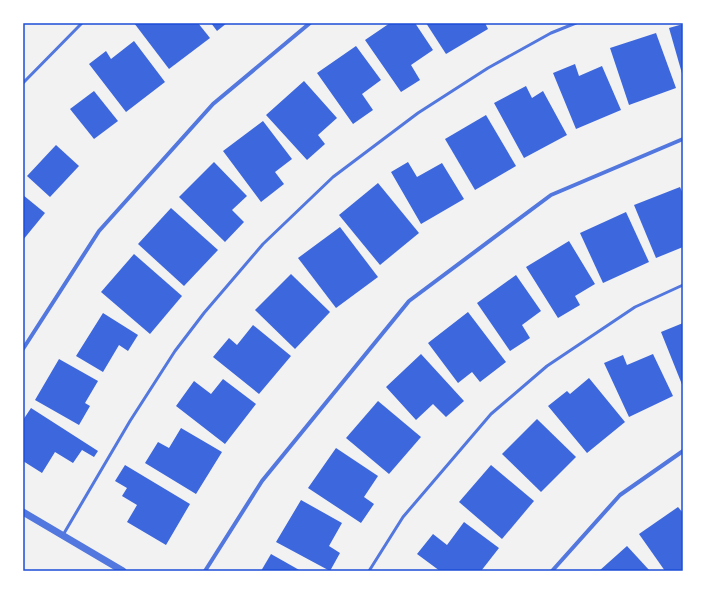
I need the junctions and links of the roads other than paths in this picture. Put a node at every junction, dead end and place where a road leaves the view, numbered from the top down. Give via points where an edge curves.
1 (82, 23) edge
2 (310, 23) edge
3 (576, 23) edge
4 (23, 83) edge
5 (683, 139) edge
6 (683, 285) edge
7 (23, 349) edge
8 (683, 451) edge
9 (23, 512) edge
10 (63, 536) junction
11 (123, 571) edge
12 (205, 571) edge
13 (369, 571) edge
14 (552, 571) edge

1 - 4 lane
2 - 7 street via 213,104 100,231
3 - 10 lane via 551,33 494,64 418,113 333,177 263,244 175,351
5 - 12 street via 551,196 409,302 262,481
6 - 13 lane via 635,306 547,366 491,414 403,517
8 - 14 street via 620,495
9 - 10 street
10 - 11 street

